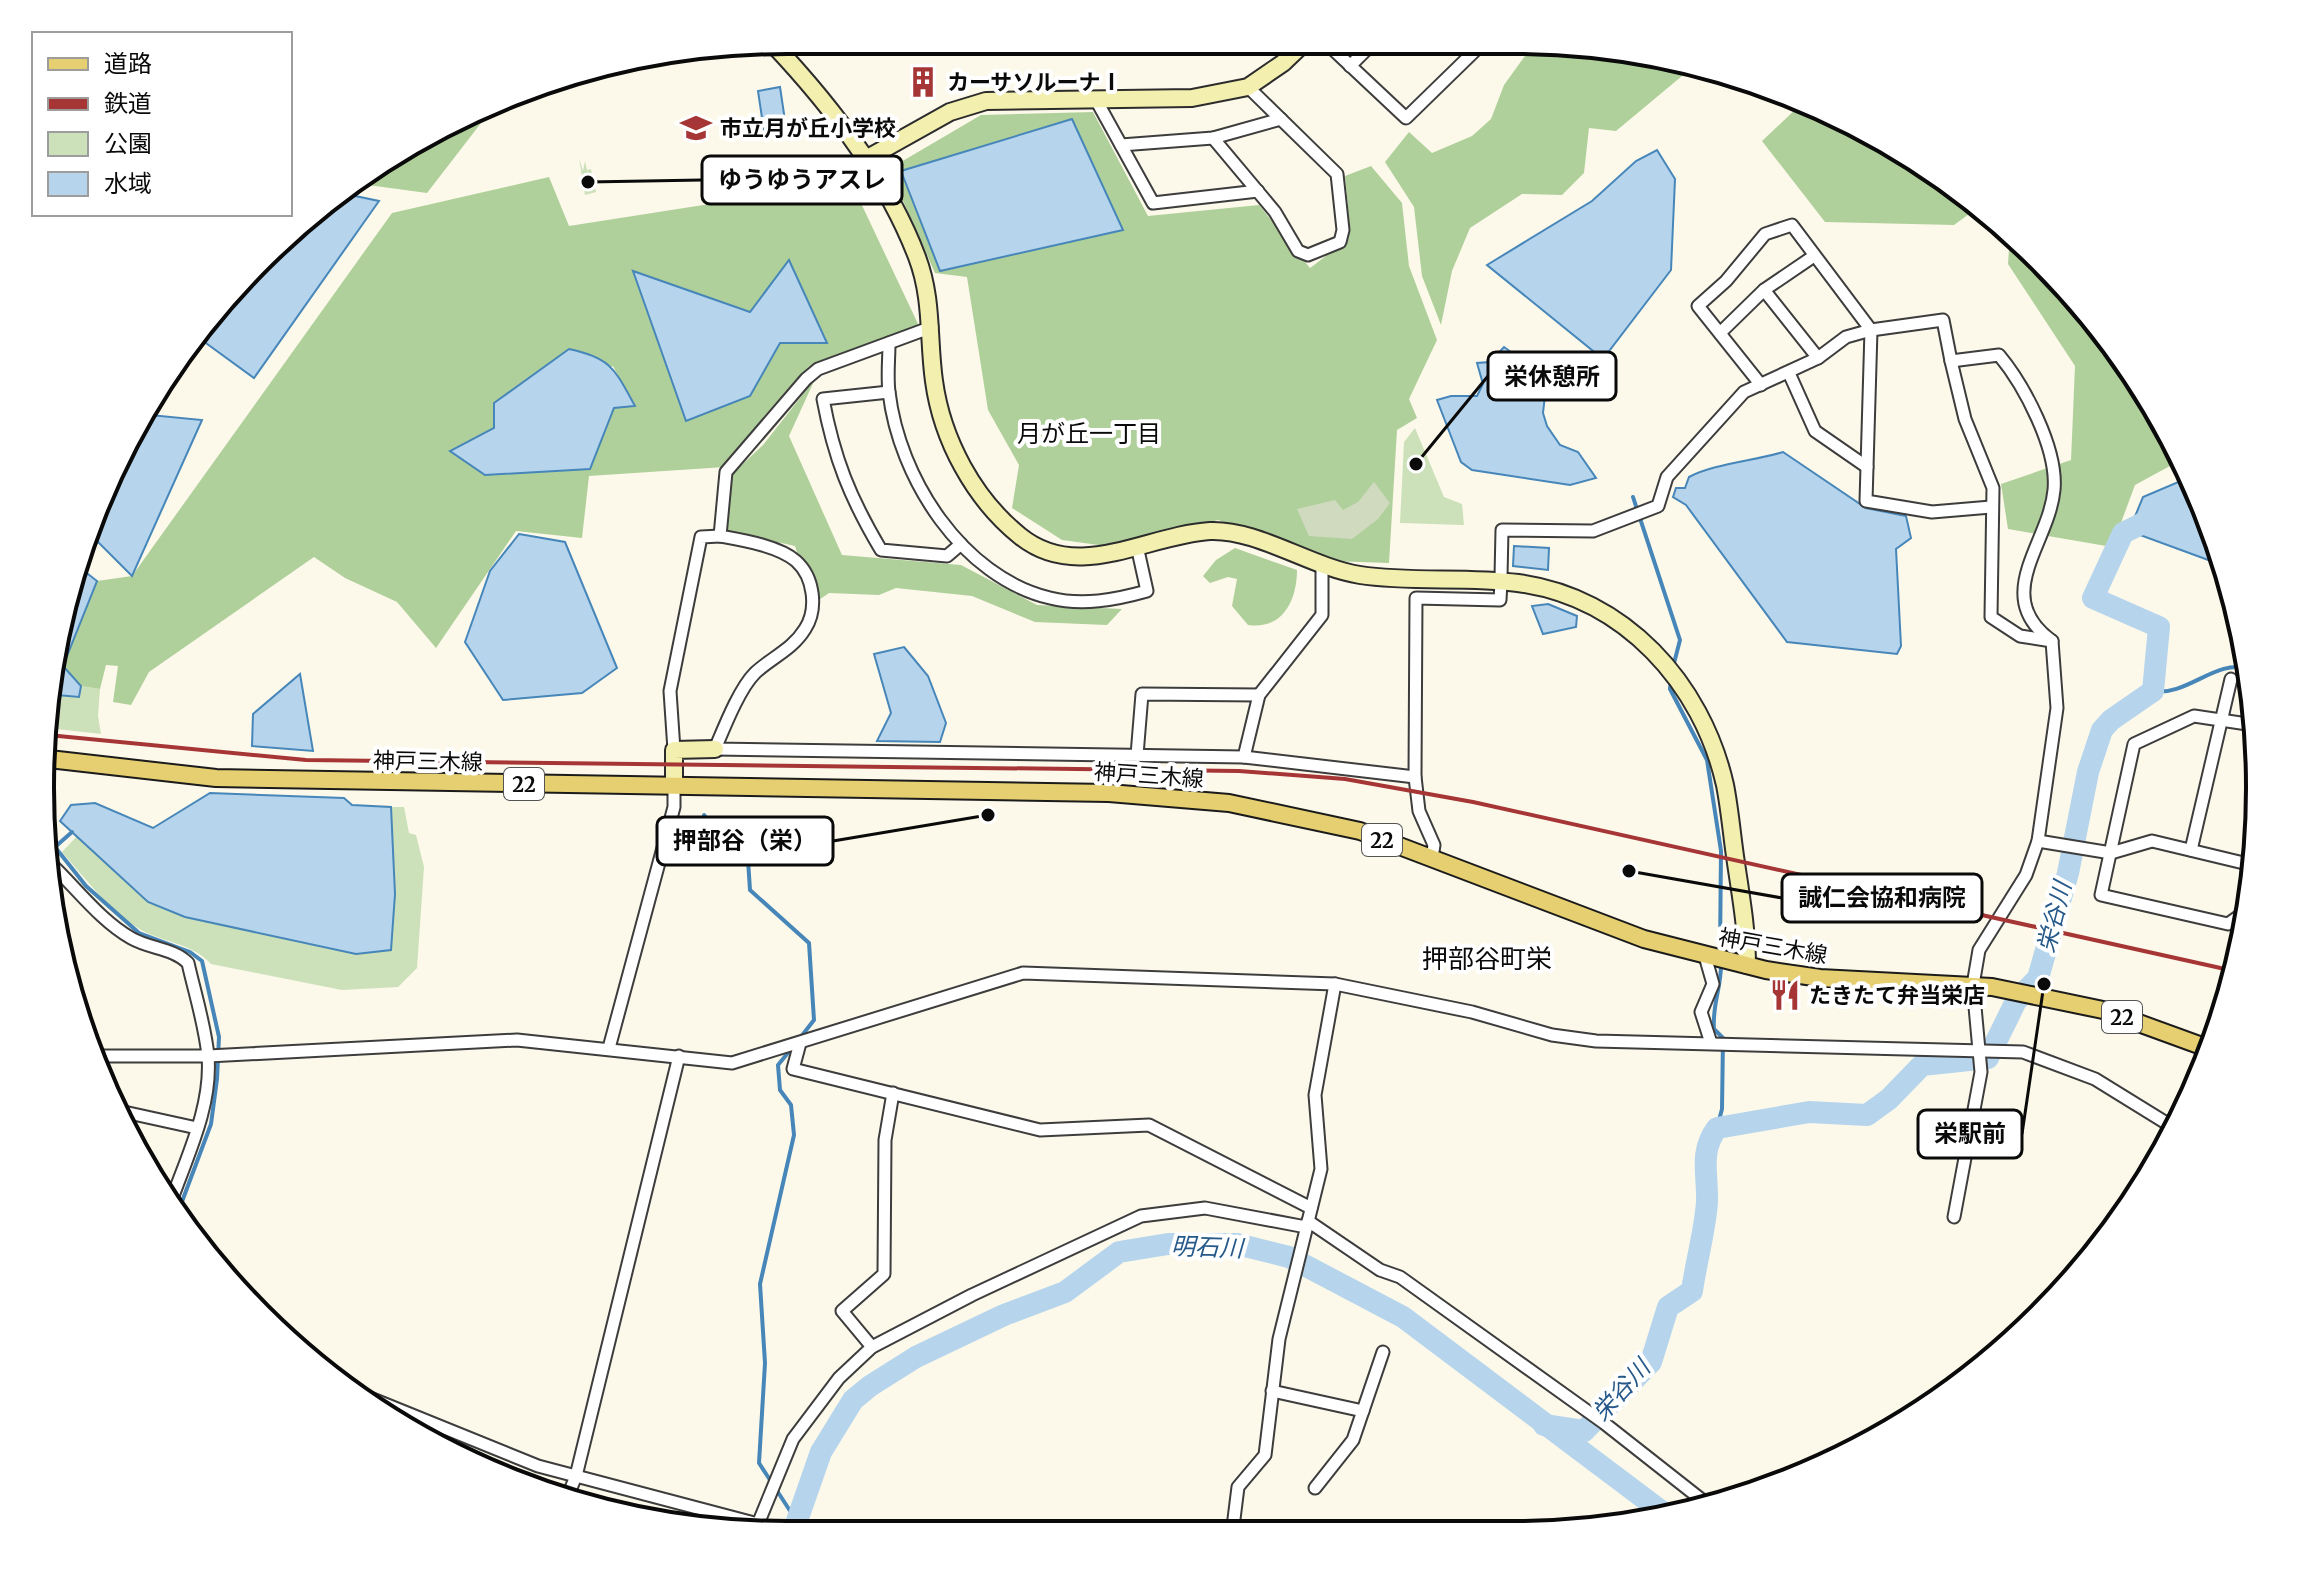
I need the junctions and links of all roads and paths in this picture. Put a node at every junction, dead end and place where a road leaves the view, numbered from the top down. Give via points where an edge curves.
1 (782, 54) edge
2 (1292, 54) edge
3 (1338, 54) edge
4 (1362, 54) edge
5 (1472, 54) edge
6 (1350, 66) junction
7 (1248, 87) junction
8 (1095, 98) junction
9 (1281, 119) junction
10 (1213, 138) junction
11 (1121, 145) junction
12 (866, 159) junction
13 (1258, 191) junction
14 (1814, 256) junction
15 (1764, 290) junction
16 (932, 327) junction
17 (1871, 330) junction
18 (1720, 333) junction
19 (889, 343) junction
20 (1818, 358) junction
21 (1951, 361) junction
22 (1789, 373) junction
23 (1761, 385) junction
24 (889, 392) junction
25 (1867, 467) junction
26 (1991, 507) junction
27 (720, 536) junction
28 (961, 544) junction
29 (1137, 546) junction
30 (1322, 567) junction
31 (1501, 580) junction
32 (2052, 641) junction
33 (2231, 679) dead end
34 (1259, 695) junction
35 (2222, 720) junction
36 (2243, 723) edge
37 (715, 749) junction
38 (674, 750) junction
39 (1137, 755) junction
40 (1244, 757) junction
41 (55, 760) edge
42 (1415, 777) junction
43 (674, 783) junction
44 (2038, 841) junction
45 (2191, 850) junction
46 (2111, 853) junction
47 (1432, 858) junction
48 (2242, 862) edge
49 (59, 872) edge
50 (2234, 920) edge
51 (1715, 958) junction
52 (1747, 965) junction
53 (1335, 984) junction
54 (1973, 985) junction
55 (800, 1043) junction
56 (1714, 1043) junction
57 (2199, 1045) edge
58 (609, 1048) junction
59 (1980, 1055) junction
60 (105, 1056) edge
61 (208, 1056) junction
62 (679, 1056) junction
63 (893, 1093) junction
64 (131, 1113) edge
65 (2165, 1122) edge
66 (197, 1128) junction
67 (175, 1190) edge
68 (1311, 1208) junction
69 (1954, 1217) dead end
70 (1307, 1224) junction
71 (872, 1347) junction
72 (1383, 1352) dead end
73 (1272, 1391) junction
74 (402, 1411) edge
75 (1363, 1411) junction
76 (576, 1476) junction
77 (571, 1488) edge
78 (1315, 1488) dead end
79 (1698, 1497) edge
80 (739, 1519) edge
81 (760, 1520) edge
82 (1234, 1521) edge

1 - 12 street
2 - 7 street
3 - 6 street
4 - 6 street
5 - 6 street via 1406,118
7 - 8 street via 1192,98
7 - 9 street
8 - 11 street
8 - 12 street via 986,101 950,112
9 - 10 street
9 - 13 street via 1337,174 1340,242 1308,255 1298,251 1283,221
10 - 11 street
10 - 13 street
11 - 13 street via 1153,203
12 - 16 street via 917,257
14 - 15 street
14 - 17 street
14 - 18 street via 1792,225 1765,234 1698,306
15 - 18 street
15 - 20 street
16 - 19 street
16 - 29 street via 933,380 946,433 983,500 1022,538 1052,555 1090,557
17 - 20 street via 1846,337
17 - 21 street via 1943,320
17 - 25 street
18 - 23 street
19 - 24 street
19 - 27 street via 818,369 806,379 726,472
20 - 22 street
21 - 26 street via 1965,419 1993,488
21 - 32 street via 1999,355 2016,376 2051,453 2054,491 2024,578 2023,601 2038,631
22 - 23 street
22 - 25 street via 1815,431
23 - 31 street via 1744,392 1667,477 1658,506 1593,531 1502,530
24 - 28 street via 901,446 923,491
24 - 28 street via 823,399 833,451 853,503 881,550 947,556
25 - 26 street via 1866,501 1932,512
26 - 32 street via 1991,617 2020,636
27 - 37 street via 796,561 812,589 813,604 807,627 789,649 753,675
27 - 38 street via 701,537 679,635 670,691
28 - 29 street via 1000,578 1050,598 1093,602 1147,591
29 - 30 street via 1195,533 1232,532
30 - 31 street via 1363,575
30 - 34 street via 1322,615
31 - 42 street via 1500,600 1416,598
31 - 52 street via 1588,601 1638,636 1679,677 1724,783
32 - 44 street via 2057,708
33 - 35 street
34 - 39 street via 1142,694
34 - 40 street
35 - 36 street
35 - 45 street
35 - 46 street via 2194,716 2134,744
37 - 38 street
37 - 39 street
38 - 43 street
39 - 40 street
40 - 42 street
41 - 43 main road, 神戸三木線 / 22 via 216,778
42 - 47 street via 1419,811 1434,845
43 - 47 main road, 神戸三木線 / 22 via 1109,793 1229,803 1360,831
43 - 58 street via 674,807
44 - 46 street
44 - 54 street via 2026,875 1979,950
45 - 46 street via 2152,841
45 - 48 street
46 - 50 street via 2101,895 2228,924
47 - 51 main road, 神戸三木線 / 22 via 1644,939
49 - 61 street via 115,927 133,939 178,953 188,963
51 - 52 main road, 神戸三木線 / 22
51 - 56 street via 1713,984 1701,1012
52 - 54 main road, 神戸三木線 / 22 via 1820,978
53 - 55 street via 1023,973
53 - 56 street via 1472,1012 1552,1035
53 - 68 street via 1315,1095 1321,1169
54 - 57 main road, 神戸三木線 / 22 via 2103,1010
54 - 59 street
55 - 62 street via 732,1063
55 - 63 street via 793,1069
56 - 59 street
58 - 61 street via 517,1040
58 - 62 street
59 - 65 street via 2000,1049 2036,1055 2095,1079
59 - 69 street
60 - 61 street
61 - 66 street
62 - 76 street
63 - 68 street via 1040,1130 1149,1125
63 - 71 street via 885,1140 884,1274 842,1311
64 - 66 street
66 - 67 street
68 - 70 street
70 - 71 street via 1205,1208 1141,1216
70 - 73 street
70 - 79 street via 1400,1277
71 - 81 street via 839,1378 793,1439
72 - 75 street
73 - 75 street
73 - 82 street via 1265,1455 1238,1487
74 - 76 street
75 - 78 street via 1353,1440
76 - 77 street
76 - 80 street

